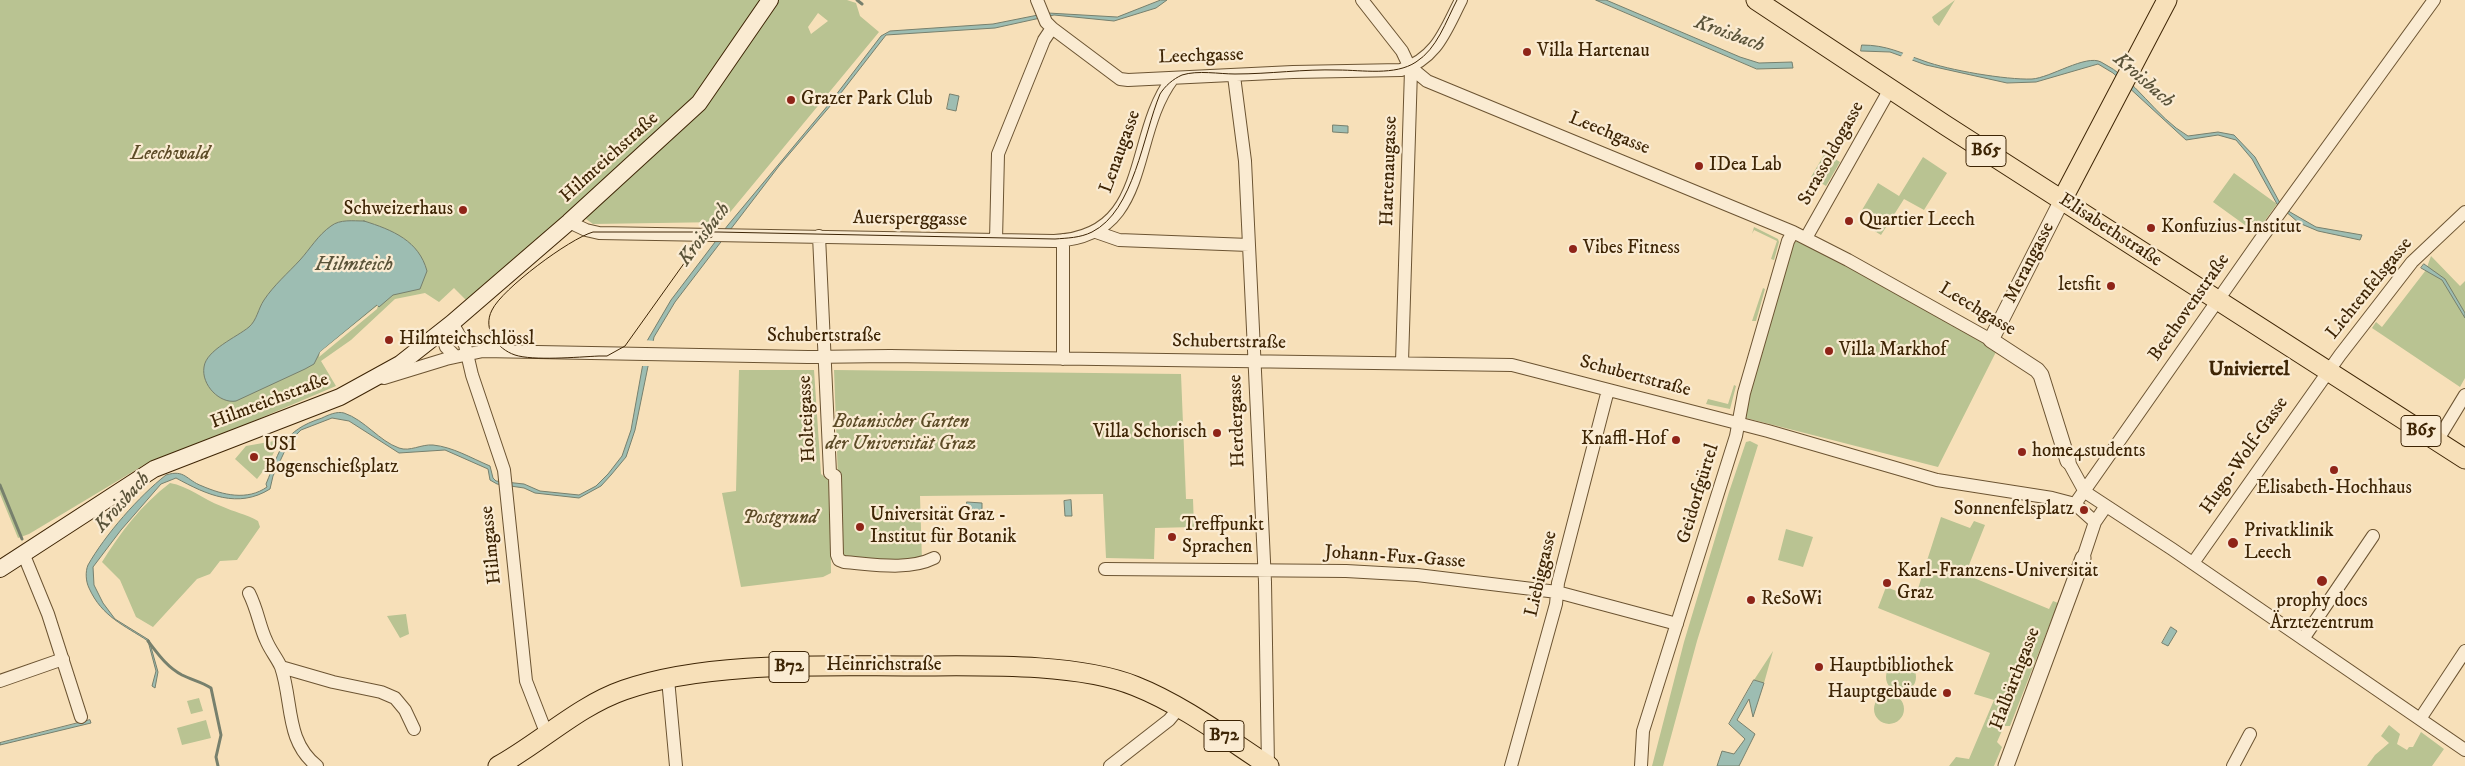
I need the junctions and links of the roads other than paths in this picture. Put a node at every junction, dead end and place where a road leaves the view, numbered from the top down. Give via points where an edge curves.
1 (770, 0) edge
2 (1362, 0) edge
3 (1461, 0) edge
4 (1756, 0) edge
5 (2167, 0) edge
6 (2434, 0) edge
7 (1044, 15) edge
8 (1410, 67) junction
9 (1234, 76) junction
10 (1173, 78) junction
11 (1890, 89) junction
12 (2062, 200) junction
13 (2465, 212) edge
14 (569, 222) junction
15 (1096, 232) junction
16 (1793, 232) junction
17 (819, 236) junction
18 (1806, 238) junction
19 (996, 240) junction
20 (1063, 240) junction
21 (1249, 244) junction
22 (2218, 301) junction
23 (447, 327) junction
24 (1991, 340) junction
25 (461, 355) junction
26 (824, 357) junction
27 (1063, 360) junction
28 (1255, 362) junction
29 (1402, 362) junction
30 (2328, 371) junction
31 (370, 383) junction
32 (1608, 390) junction
33 (2465, 394) edge
34 (1738, 424) junction
35 (2437, 441) junction
36 (2465, 459) edge
37 (2068, 461) joint
38 (2085, 492) junction
39 (2075, 504) junction
40 (2106, 506) junction
41 (2095, 522) junction
42 (2373, 536) dead end
43 (23, 553) junction
44 (934, 558) dead end
45 (2083, 558) joint
46 (2193, 563) junction
47 (0, 569) edge
48 (1105, 569) dead end
49 (1264, 571) junction
50 (1557, 592) junction
51 (249, 594) dead end
52 (1677, 624) junction
53 (2303, 639) junction
54 (2465, 651) edge
55 (64, 659) junction
56 (281, 668) junction
57 (668, 679) junction
58 (0, 680) edge
59 (1178, 708) junction
60 (81, 717) dead end
61 (2420, 719) junction
62 (414, 728) dead end
63 (2250, 734) dead end
64 (547, 735) junction
65 (2465, 750) edge
66 (509, 763) edge
67 (317, 766) edge
68 (676, 766) edge
69 (1110, 766) edge
70 (1269, 766) edge
71 (1511, 766) edge
72 (1640, 766) edge
73 (2006, 766) edge
74 (2233, 766) edge

1 - 14 main road, Hilmteichstraße via 699,103
2 - 8 street via 1402,50
3 - 8 street via 1433,51
4 - 11 main road, Elisabethstraße / B65
5 - 12 main road, Merangasse
6 - 22 street, Beethovenstraße
7 - 10 street, Leechgasse via 1120,79
7 - 19 street via 1044,40 998,154
8 - 9 street, Leechgasse via 1394,72 1293,72
8 - 16 street, Leechgasse via 1428,81
8 - 29 street, Hartenaugasse
9 - 10 street, Leechgasse
9 - 21 street, Herdergasse via 1245,156
10 - 15 street, Lenaugasse via 1162,94 1125,200 1113,219
11 - 12 main road, Elisabethstraße / B65
11 - 18 street, Strassoldogasse
12 - 22 main road, Elisabethstraße / B65
12 - 24 street, Merangasse
13 - 30 street, Lichtenfelsgasse via 2412,262
14 - 17 street, Auersperggasse via 599,233
14 - 23 main road, Hilmteichstraße
15 - 20 street, Auersperggasse
15 - 21 street via 1119,240
16 - 18 street, Leechgasse
16 - 34 street, Geidorfgürtel
17 - 19 street, Auersperggasse
17 - 26 street, Holteigasse
18 - 24 street, Leechgasse
19 - 20 street, Auersperggasse
20 - 27 street
21 - 28 street, Herdergasse
22 - 30 main road, Elisabethstraße / B65
22 - 38 street, Beethovenstraße
23 - 25 street via 465,344
23 - 25 street via 446,347
23 - 31 main road, Hilmteichstraße
24 - 37 street, Leechgasse via 2041,375
25 - 26 street, Schubertstraße via 482,351
25 - 31 street, Schubertstraße
25 - 64 street, Hilmgasse via 504,470 526,681
26 - 27 street, Schubertstraße
26 - 44 street, Holteigasse via 830,473 835,476 839,560 905,565
27 - 28 street, Schubertstraße
28 - 29 street, Schubertstraße
28 - 49 street, Herdergasse
29 - 32 street, Schubertstraße via 1512,366
30 - 35 main road, Elisabethstraße / B65
30 - 46 street, Hugo-Wolf-Gasse
31 - 43 main road, Hilmteichstraße via 164,463 107,498 68,514 29,541
32 - 34 street, Schubertstraße
32 - 50 street, Liebiggasse
33 - 35 street
34 - 39 street, Schubertstraße via 1937,480
34 - 52 street, Geidorfgürtel
35 - 36 main road, Elisabethstraße / B65
37 - 38 street, Leechgasse
38 - 39 street
38 - 40 street
39 - 41 street
40 - 41 street
40 - 46 street
41 - 45 street, Halbärthgasse
42 - 53 street
43 - 47 main road, Hilmteichstraße
43 - 55 street
45 - 73 street, Halbärthgasse
46 - 53 street
48 - 49 street, Johann-Fux-Gasse
49 - 50 street, Johann-Fux-Gasse via 1417,575
49 - 70 street, Herdergasse
50 - 52 street, Johann-Fux-Gasse
50 - 71 street, Liebiggasse
51 - 56 street via 257,608 266,640
52 - 72 street, Geidorfgürtel via 1643,731
53 - 61 street
54 - 61 street
55 - 58 street
55 - 60 street
56 - 62 street via 382,692 395,698
56 - 67 street via 292,729 300,748
57 - 59 main road, Heinrichstraße / B72 via 766,668 1023,668 1083,673 1134,685
57 - 64 main road, Heinrichstraße / B72 via 608,696
57 - 68 street
59 - 69 street via 1169,720
59 - 70 main road, Heinrichstraße / B72
61 - 65 street
63 - 74 street
64 - 66 main road, Heinrichstraße / B72

